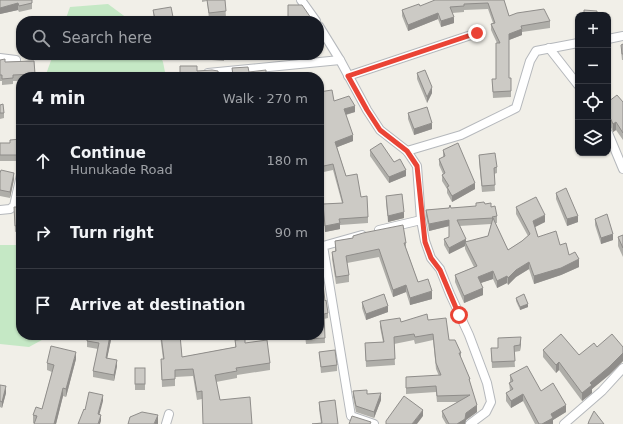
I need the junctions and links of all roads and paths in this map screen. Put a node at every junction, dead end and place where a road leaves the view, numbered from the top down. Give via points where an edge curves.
1 (301, 0) edge
2 (312, 16) edge
3 (477, 33) dead end
4 (324, 34) edge
5 (623, 36) edge
6 (611, 38) edge
7 (575, 44) edge
8 (549, 48) junction
9 (0, 58) edge
10 (16, 60) edge
11 (340, 60) junction
12 (214, 72) edge
13 (348, 76) junction
14 (577, 84) edge
15 (611, 140) edge
16 (407, 151) junction
17 (623, 169) edge
18 (16, 197) edge
19 (0, 210) edge
20 (422, 220) junction
21 (324, 246) edge
22 (324, 252) edge
23 (623, 368) edge
24 (168, 414) dead end
25 (166, 424) edge
26 (374, 424) edge
27 (470, 424) edge
28 (564, 424) edge

1 - 2 street
3 - 13 street
4 - 11 street
5 - 6 street
7 - 8 street
8 - 14 street
8 - 16 street via 536,51 530,61 516,108 461,135
9 - 10 street
11 - 12 street
11 - 13 street
13 - 16 street via 380,130
15 - 17 street
16 - 20 street via 417,166
18 - 19 street via 14,206
20 - 21 street
20 - 27 street via 425,242 431,258 440,270 488,383 491,402 486,412
22 - 26 street via 351,416
23 - 28 street via 602,391
24 - 25 street

